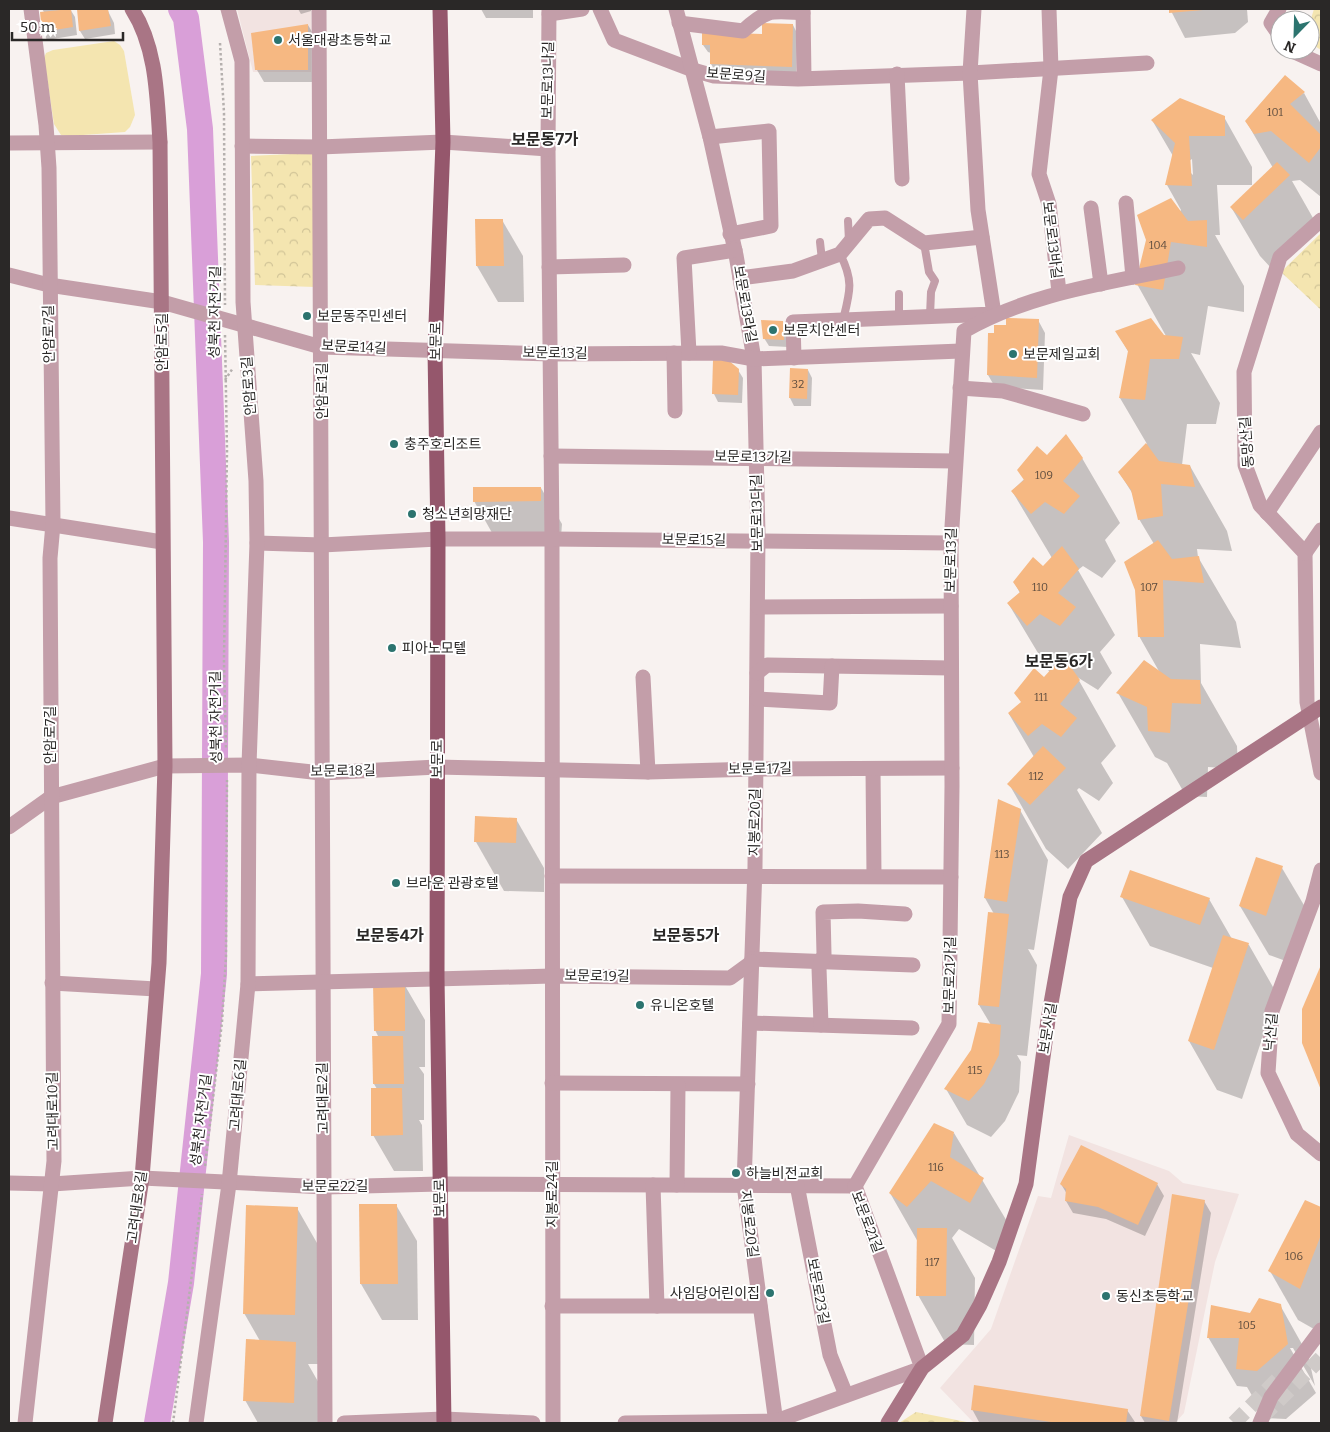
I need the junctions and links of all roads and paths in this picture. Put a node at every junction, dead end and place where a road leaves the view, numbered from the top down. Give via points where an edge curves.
1 (31, 9) edge
2 (132, 9) edge
3 (228, 9) edge
4 (319, 9) edge
5 (440, 9) edge
6 (582, 9) edge
7 (600, 9) edge
8 (974, 9) edge
9 (1049, 9) edge
10 (549, 11) edge
11 (803, 11) edge
12 (678, 16) edge
13 (220, 38) dead end
14 (1147, 63) dead end
15 (1051, 68) junction
16 (693, 70) junction
17 (970, 73) junction
18 (897, 74) junction
19 (804, 78) junction
20 (710, 137) junction
21 (160, 142) junction
22 (443, 142) junction
23 (9, 143) edge
24 (48, 144) junction
25 (242, 146) junction
26 (320, 147) junction
27 (548, 149) junction
28 (902, 179) dead end
29 (1126, 204) dead end
30 (1091, 208) dead end
31 (848, 220) dead end
32 (1321, 220) edge
33 (730, 234) junction
34 (982, 237) junction
35 (820, 242) dead end
36 (924, 244) junction
37 (844, 249) junction
38 (735, 250) junction
39 (822, 260) junction
40 (624, 265) dead end
41 (549, 266) junction
42 (1178, 268) dead end
43 (9, 274) edge
44 (1133, 277) junction
45 (740, 278) junction
46 (1100, 284) junction
47 (48, 285) junction
48 (1059, 292) junction
49 (900, 294) dead end
50 (162, 302) junction
51 (225, 307) dead end
52 (994, 314) junction
53 (930, 316) junction
54 (899, 318) junction
55 (843, 320) junction
56 (225, 326) dead end
57 (246, 326) junction
58 (322, 347) junction
59 (435, 350) junction
60 (961, 351) junction
61 (682, 353) junction
62 (550, 354) junction
63 (794, 358) junction
64 (754, 359) junction
65 (960, 388) junction
66 (675, 410) dead end
67 (1083, 414) dead end
68 (1321, 432) edge
69 (551, 456) junction
70 (756, 457) junction
71 (955, 461) junction
72 (1268, 513) junction
73 (9, 518) edge
74 (53, 524) junction
75 (1321, 530) edge
76 (438, 539) junction
77 (552, 539) junction
78 (758, 541) junction
79 (162, 542) junction
80 (257, 542) junction
81 (950, 544) junction
82 (322, 545) junction
83 (1305, 553) junction
84 (951, 606) junction
85 (758, 608) junction
86 (832, 666) junction
87 (951, 668) junction
88 (757, 673) junction
89 (643, 678) dead end
90 (757, 699) junction
91 (1315, 710) edge
92 (226, 754) dead end
93 (249, 765) junction
94 (165, 766) junction
95 (437, 767) junction
96 (952, 768) junction
97 (1321, 768) edge
98 (756, 769) junction
99 (873, 769) junction
100 (552, 770) junction
101 (648, 772) junction
102 (227, 773) dead end
103 (321, 773) junction
104 (51, 797) junction
105 (9, 826) edge
106 (1321, 870) edge
107 (552, 876) junction
108 (755, 876) junction
109 (874, 876) junction
110 (951, 877) junction
111 (905, 914) dead end
112 (752, 960) junction
113 (821, 963) junction
114 (913, 965) dead end
115 (552, 976) junction
116 (437, 978) junction
117 (322, 980) junction
118 (52, 983) junction
119 (248, 984) junction
120 (156, 989) junction
121 (750, 1023) junction
122 (821, 1025) junction
123 (912, 1028) dead end
124 (552, 1083) junction
125 (748, 1084) junction
126 (678, 1085) junction
127 (1321, 1154) edge
128 (205, 1170) dead end
129 (142, 1178) junction
130 (9, 1183) edge
131 (52, 1184) junction
132 (229, 1184) junction
133 (440, 1184) junction
134 (552, 1184) junction
135 (653, 1185) junction
136 (677, 1185) junction
137 (744, 1185) junction
138 (796, 1185) junction
139 (855, 1186) junction
140 (325, 1187) junction
141 (203, 1189) dead end
142 (552, 1306) junction
143 (657, 1306) junction
144 (760, 1306) junction
145 (1321, 1330) edge
146 (922, 1368) junction
147 (846, 1395) junction
148 (444, 1421) edge
149 (776, 1422) edge
150 (25, 1423) edge
151 (105, 1423) edge
152 (173, 1423) edge
153 (196, 1423) edge
154 (324, 1423) edge
155 (344, 1423) edge
156 (534, 1423) edge
157 (553, 1423) edge
158 (625, 1423) edge
159 (888, 1423) edge
160 (1260, 1423) edge

1 - 24 street, 안암로7길
2 - 21 main road, 안암로5길 via 150,54
3 - 25 street, 안암로3길 via 242,61
4 - 26 street, 안암로1길
5 - 22 main road, 보문로
6 - 10 street, 보문로13나길
7 - 16 street, 보문로9길 via 614,40
8 - 17 street
9 - 15 street, 보문로13바길
10 - 27 street, 보문로13나길
11 - 12 street via 770,11 758,16 743,30
11 - 19 street
12 - 16 street, 보문로13라길
13 - 51 path, 성북천 자전거길 via 223,57
14 - 15 street, 보문로9길
15 - 17 street, 보문로9길
15 - 48 street, 보문로13바길 via 1039,174 1049,204
16 - 19 street, 보문로9길 via 714,76
16 - 20 street, 보문로13라길
17 - 18 street, 보문로9길
17 - 34 street
18 - 19 street, 보문로9길
18 - 28 street
20 - 33 street, 보문로13라길
20 - 33 street via 769,131 771,226
21 - 24 street
21 - 50 main road, 안암로5길
22 - 26 street
22 - 27 street
22 - 59 main road, 보문로
23 - 24 street
24 - 47 street, 안암로7길
25 - 26 street
25 - 57 street, 안암로3길
26 - 58 street, 안암로1길
27 - 41 street, 보문로13나길
29 - 44 street
30 - 46 street
31 - 37 lane
32 - 72 street, 동망산길 via 1280,257 1244,372 1245,465 1260,505
33 - 38 street, 보문로13라길
34 - 36 street
34 - 52 street
35 - 39 lane
36 - 37 street via 885,218 869,219
36 - 53 lane via 935,281
37 - 39 street
37 - 55 lane via 851,289
38 - 45 street, 보문로13라길
38 - 61 street, 보문로13라길 via 684,258
39 - 45 street via 793,271
40 - 41 street
41 - 62 street, 보문로13나길
42 - 44 street, 보문로13바길
43 - 47 street
44 - 46 street, 보문로13바길
45 - 64 street, 보문로13라길
46 - 48 street, 보문로13바길
47 - 50 street
47 - 74 street, 안암로7길
48 - 52 street, 보문로13길
49 - 54 lane
50 - 57 street, 보문로14길
50 - 79 main road, 안암로5길
52 - 53 street, 보문로13길
52 - 60 street, 보문로13길 via 964,331
53 - 54 street, 보문로13길
54 - 55 street, 보문로13길
55 - 63 street, 보문로13길 via 793,322
56 - 92 path, 성북천 자전거길
57 - 58 street, 보문로14길
57 - 80 street, 안암로3길
58 - 59 street, 보문로14길
58 - 82 street, 안암로1길
59 - 62 street, 보문로13길
59 - 76 main road, 보문로
60 - 63 street, 보문로13길
60 - 65 street, 보문로13길
61 - 62 street, 보문로13길
61 - 64 street, 보문로13길 via 721,353
61 - 66 street
62 - 69 street
63 - 64 street, 보문로13길
64 - 70 street, 보문로13다길
65 - 67 street via 1003,392
65 - 71 street, 보문로13길
68 - 72 street
69 - 70 street, 보문로13가길
69 - 77 street
70 - 71 street, 보문로13가길
70 - 78 street, 보문로13다길
71 - 81 street, 보문로13길
72 - 83 street, 동망산길
73 - 74 street
74 - 79 street
74 - 104 street, 안암로7길 via 50,558
75 - 83 street
76 - 77 street, 보문로15길
76 - 82 street
76 - 95 main road, 보문로
77 - 78 street, 보문로15길
77 - 100 street
78 - 81 street, 보문로15길
78 - 85 street, 보문로13다길
79 - 94 main road, 안암로5길
80 - 82 street
80 - 93 street, 안암로3길
81 - 84 street, 보문로13길
82 - 103 street, 안암로1길
83 - 91 street
84 - 85 street
84 - 87 street, 보문로13길
85 - 88 street, 보문로13다길
86 - 87 street
86 - 88 street via 767,665
86 - 90 street via 830,703
87 - 96 street, 보문로13길
88 - 90 street, 보문로13다길
89 - 101 street
90 - 98 street, 보문로13다길
91 - 97 street
91 - 146 main road, 보문사길 via 1086,861 1070,897 1048,1020 1026,1184 980,1305 963,1335
93 - 94 street, 보문로18길
93 - 103 street, 보문로18길
93 - 119 street, 고려대로6길
94 - 104 street
94 - 120 main road, 고려대로8길
95 - 100 street, 보문로17길
95 - 103 street, 보문로18길
95 - 116 main road, 보문로
96 - 99 street, 보문로17길
96 - 110 street, 보문로21가길
98 - 99 street, 보문로17길
98 - 101 street, 보문로17길
98 - 108 street, 지봉로20길
99 - 109 street
100 - 101 street, 보문로17길
100 - 107 street, 지봉로24길
102 - 128 path, 성북천 자전거길 via 226,965
103 - 117 street, 고려대로2길
104 - 105 street
104 - 118 street, 고려대로10길
106 - 127 street, 낙산길 via 1313,901 1272,1011 1268,1073 1297,1134
107 - 108 street
107 - 115 street, 지봉로24길
108 - 109 street, 지봉로20길
108 - 112 street, 지봉로20길
109 - 110 street, 지봉로20길
110 - 139 street, 보문로21가길 via 949,1024
111 - 113 street via 823,912 824,954
112 - 113 street
112 - 115 street, 보문로19길 via 730,978
112 - 121 street, 지봉로20길
113 - 114 street
113 - 122 street
115 - 116 street, 보문로19길
115 - 124 street, 지봉로24길
116 - 117 street
116 - 133 main road, 보문로
117 - 119 street
117 - 140 street, 고려대로2길
118 - 120 street
118 - 131 street, 고려대로10길
119 - 132 street, 고려대로6길
120 - 129 main road, 고려대로8길
121 - 122 street
121 - 125 street, 지봉로20길
122 - 123 street
124 - 126 street
124 - 134 street, 지봉로24길
125 - 126 street
125 - 137 street, 지봉로20길
126 - 136 street
129 - 131 street
129 - 132 street, 보문로22길
129 - 151 main road, 고려대로8길
130 - 131 street
131 - 150 street, 고려대로10길
132 - 140 street, 보문로22길
132 - 153 street, 고려대로6길
133 - 134 street, 보문로21길
133 - 140 street, 보문로22길
133 - 148 main road, 보문로
134 - 135 street, 보문로21길
134 - 142 street, 지봉로24길
135 - 136 street, 보문로21길
135 - 143 street
136 - 137 street, 보문로21길
137 - 138 street, 보문로21길
137 - 144 street, 지봉로20길
138 - 139 street, 보문로21길
138 - 147 street, 보문로23길 via 830,1355
139 - 146 street, 보문로21길
140 - 154 street, 고려대로2길
141 - 152 path
142 - 143 street
142 - 157 street, 지봉로24길
143 - 144 street
144 - 149 street, 지봉로20길
145 - 160 street via 1271,1396
146 - 147 street
146 - 159 main road, 보문사길
147 - 149 street
148 - 155 street
148 - 156 street
149 - 158 street

